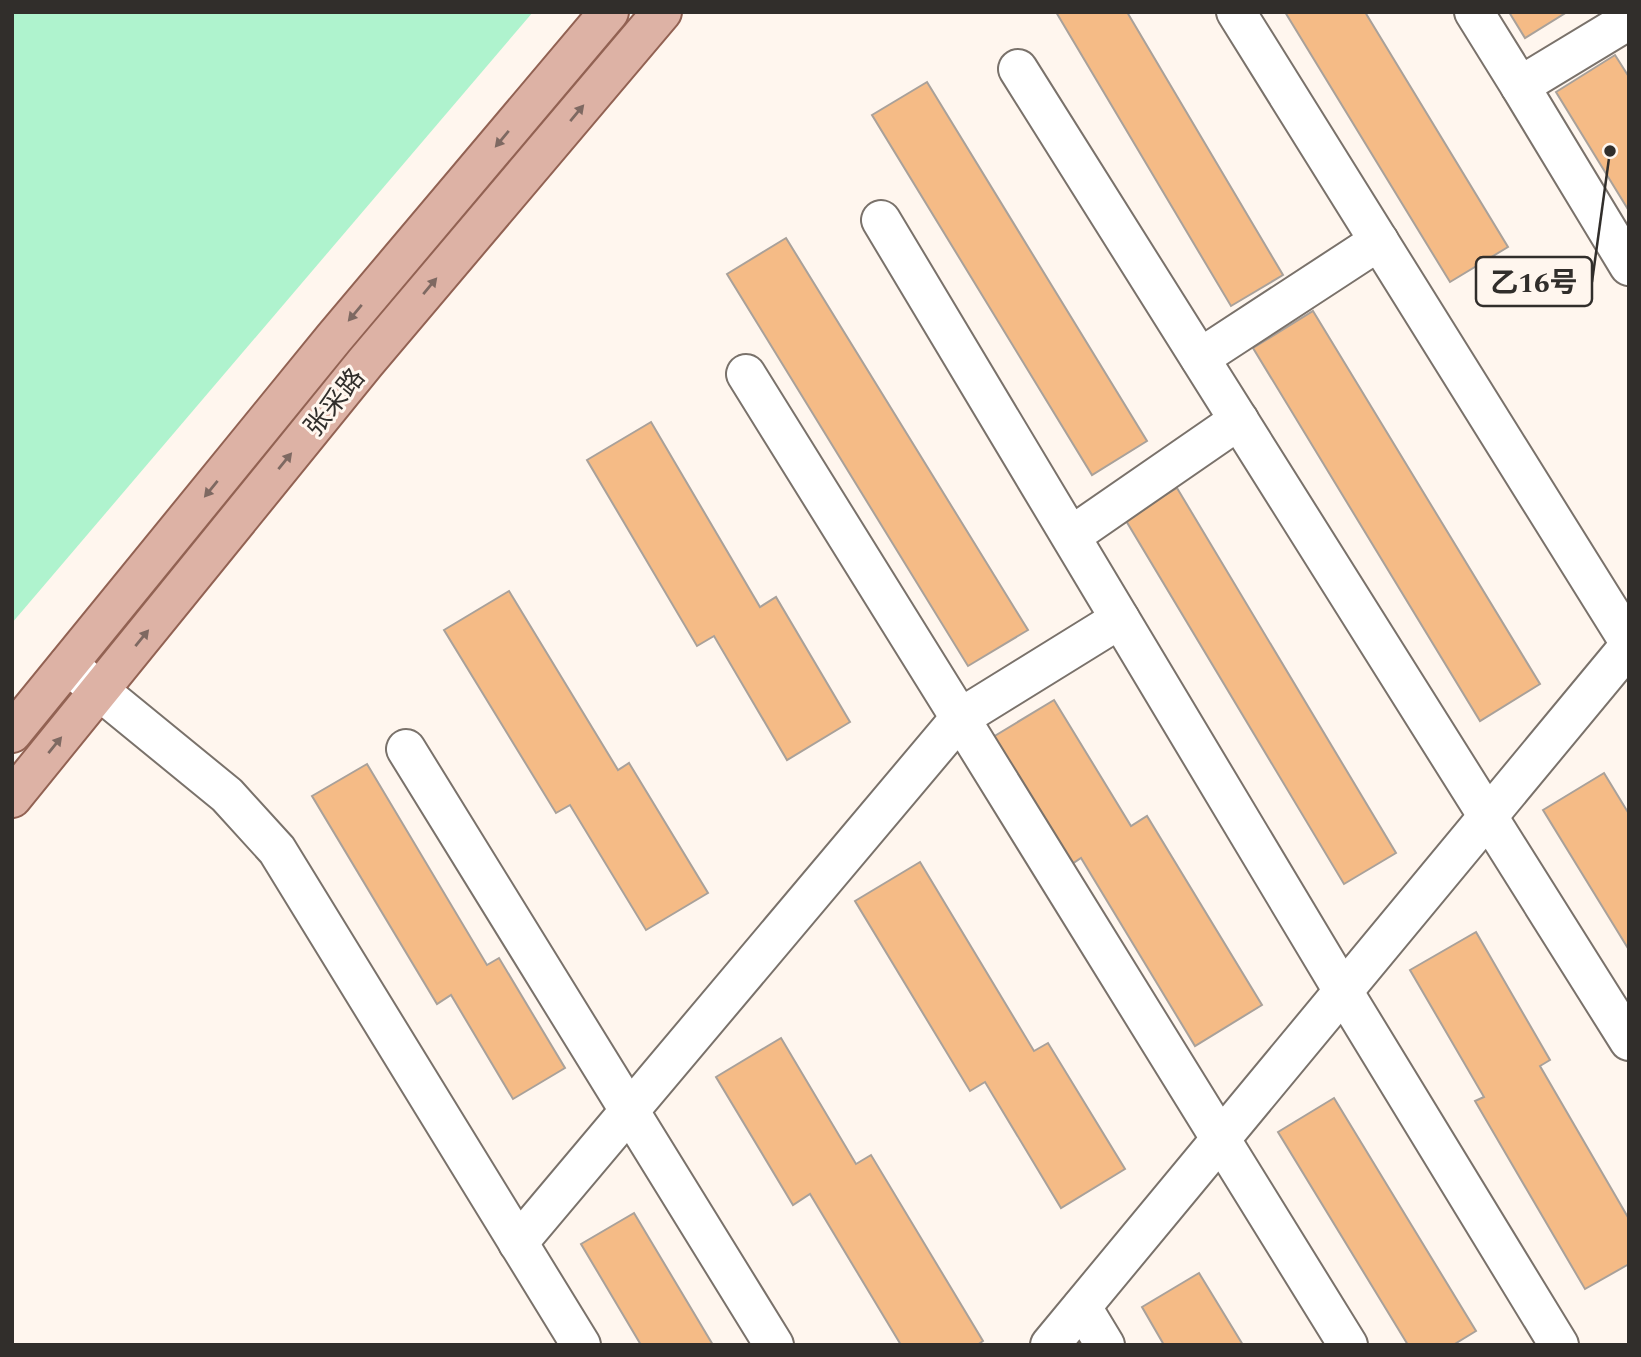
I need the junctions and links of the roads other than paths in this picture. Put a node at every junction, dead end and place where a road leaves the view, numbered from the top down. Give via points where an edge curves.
1 (609, 12) edge
2 (662, 12) edge
3 (1236, 12) edge
4 (1475, 12) edge
5 (1629, 20) edge
6 (1018, 69) dead end
7 (1520, 86) junction
8 (881, 220) dead end
9 (1379, 241) junction
10 (1629, 266) edge
11 (1200, 358) junction
12 (746, 374) dead end
13 (1238, 420) junction
14 (1071, 536) junction
15 (1120, 619) junction
16 (1629, 644) edge
17 (68, 665) junction
18 (99, 691) junction
19 (960, 718) junction
20 (12, 733) edge
21 (407, 749) dead end
22 (12, 797) edge
23 (1488, 816) junction
24 (1343, 991) junction
25 (1629, 1041) edge
26 (630, 1111) junction
27 (1220, 1140) junction
28 (518, 1243) junction
29 (1082, 1307) junction
30 (581, 1345) edge
31 (774, 1345) edge
32 (1050, 1345) edge
33 (1105, 1345) edge
34 (1348, 1345) edge
35 (1559, 1345) edge

1 -> 17 main road, 张采路 via 334,338
18 -> 2 main road, 张采路 via 365,363
3 - 9 street
4 - 7 street
5 - 7 street
6 - 11 street
7 - 10 street
8 - 14 street
9 - 11 street
9 - 16 street
11 - 13 street
12 - 19 street
13 - 14 street
13 - 23 street
14 - 15 street
15 - 19 street
15 - 24 street
16 - 23 street
17 - 18 street
17 - 20 main road, 张采路
22 -> 18 main road, 张采路
18 - 28 street via 227,795 277,850
19 - 26 street
19 - 27 street
21 - 26 street
23 - 24 street
23 - 25 street
24 - 27 street
24 - 35 street
26 - 28 street
26 - 31 street
27 - 29 street
27 - 34 street
28 - 30 street
29 - 32 street
29 - 33 street

